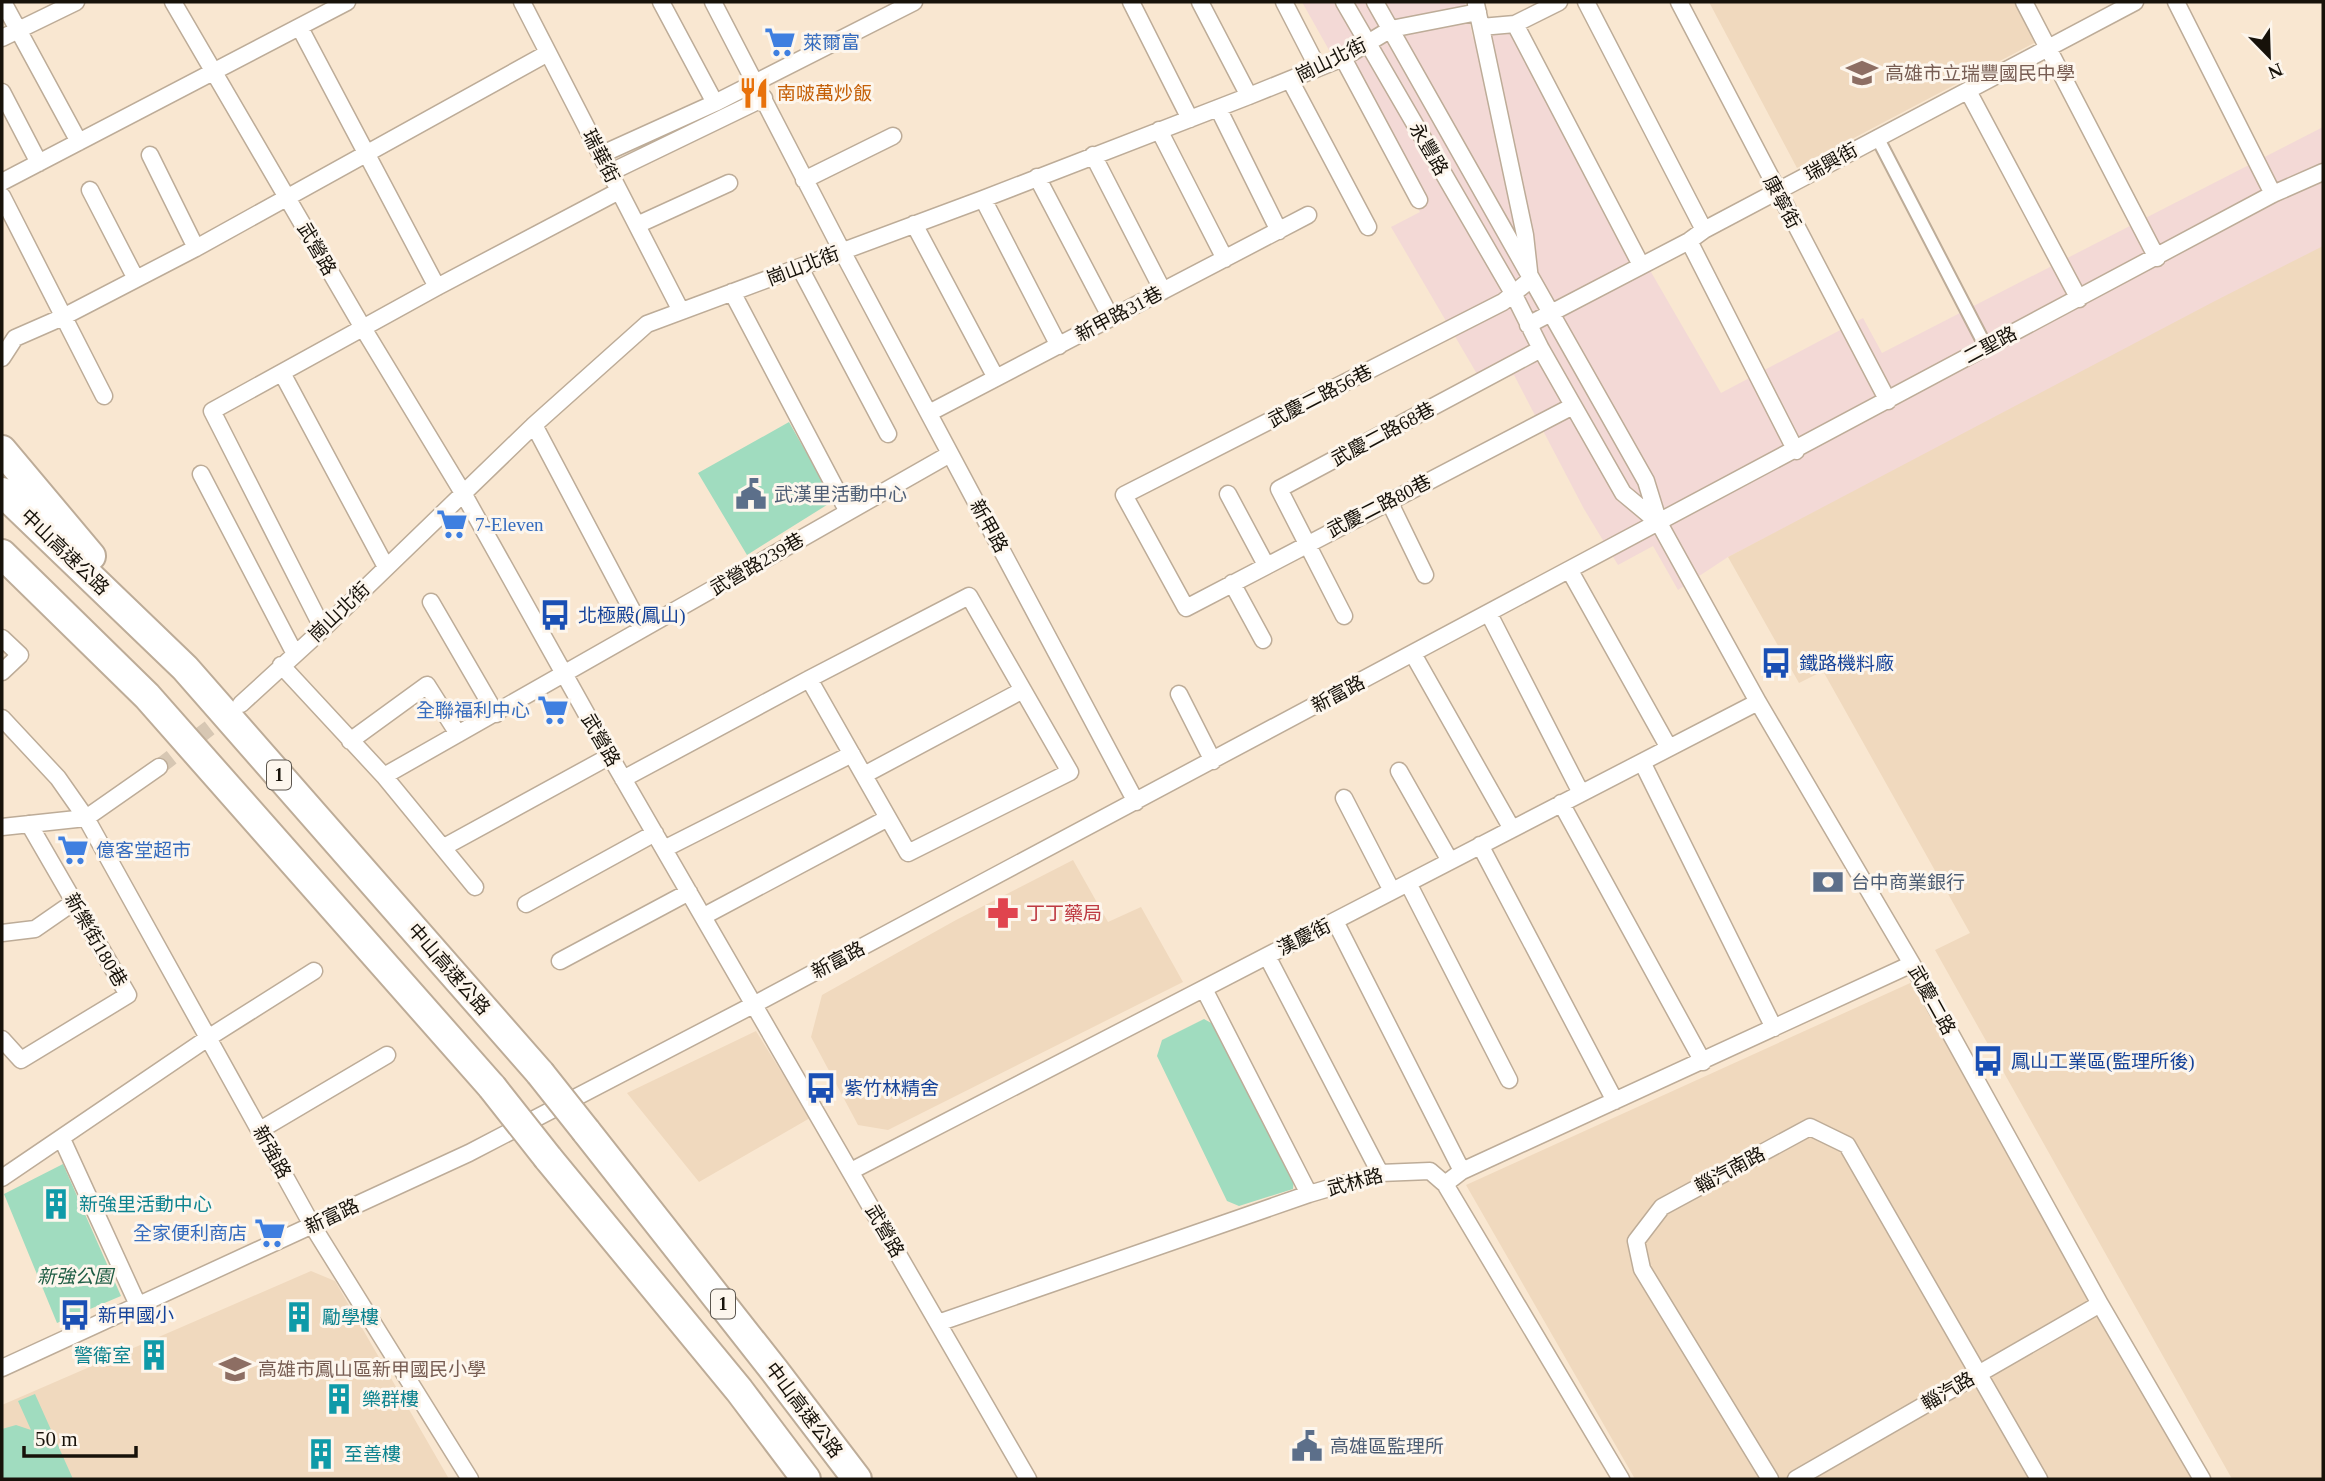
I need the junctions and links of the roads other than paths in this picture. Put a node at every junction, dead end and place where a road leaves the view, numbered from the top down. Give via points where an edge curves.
1 (3, 2) edge
2 (76, 2) edge
3 (173, 2) edge
4 (347, 2) edge
5 (522, 2) edge
6 (660, 2) edge
7 (713, 2) edge
8 (914, 2) edge
9 (1131, 2) edge
10 (1200, 2) edge
11 (1284, 2) edge
12 (1344, 2) edge
13 (1376, 2) edge
14 (1559, 2) edge
15 (1587, 2) edge
16 (1679, 2) edge
17 (2024, 2) edge
18 (2135, 2) edge
19 (2176, 2) edge
20 (1478, 13) edge
21 (1515, 24) junction
22 (300, 28) junction
23 (1391, 29) junction
24 (18, 30) junction
25 (2, 38) edge
26 (1367, 43) junction
27 (2048, 48) junction
28 (548, 54) junction
29 (1343, 58) junction
30 (1318, 68) junction
31 (214, 72) junction
32 (1290, 79) junction
33 (756, 82) junction
34 (1968, 91) junction
35 (2, 92) edge
36 (1249, 96) junction
37 (764, 98) junction
38 (715, 103) junction
39 (1218, 108) junction
40 (1190, 119) junction
41 (1159, 130) junction
42 (893, 136) dead end
43 (1877, 137) junction
44 (79, 142) junction
45 (366, 153) junction
46 (150, 155) dead end
47 (600, 155) junction
48 (1093, 155) junction
49 (39, 163) junction
50 (2323, 172) edge
51 (610, 173) junction
52 (1037, 177) junction
53 (804, 180) junction
54 (2, 182) edge
55 (729, 183) dead end
56 (90, 190) dead end
57 (619, 191) junction
58 (1777, 192) junction
59 (2273, 194) junction
60 (2, 196) edge
61 (288, 198) junction
62 (983, 199) junction
63 (1419, 200) dead end
64 (1308, 215) dead end
65 (914, 224) junction
66 (637, 225) junction
67 (1368, 228) dead end
68 (1704, 230) junction
69 (1279, 231) junction
70 (1689, 241) junction
71 (197, 247) junction
72 (842, 251) junction
73 (2157, 258) junction
74 (1225, 259) junction
75 (1641, 265) junction
76 (800, 268) junction
77 (136, 279) junction
78 (1530, 280) junction
79 (437, 288) junction
80 (1163, 291) junction
81 (732, 292) junction
82 (1514, 295) junction
83 (2079, 299) junction
84 (681, 311) junction
85 (1550, 313) junction
86 (63, 317) junction
87 (1111, 318) junction
88 (1528, 325) junction
89 (363, 328) junction
90 (1059, 346) junction
91 (1986, 347) junction
92 (1541, 349) junction
93 (2, 358) edge
94 (282, 373) junction
95 (996, 378) junction
96 (104, 396) dead end
97 (1888, 401) junction
98 (1573, 406) junction
99 (929, 413) junction
100 (534, 425) junction
101 (888, 434) dead end
102 (2, 450) edge
103 (1796, 451) junction
104 (950, 454) junction
105 (201, 474) dead end
106 (2, 492) edge
107 (463, 493) junction
108 (1228, 494) dead end
109 (1389, 501) junction
110 (848, 512) junction
111 (1659, 523) junction
112 (1306, 544) junction
113 (2, 554) edge
114 (1266, 565) junction
115 (386, 567) junction
116 (1570, 571) junction
117 (1425, 575) dead end
118 (1232, 583) junction
119 (431, 602) dead end
120 (1186, 608) joint
121 (1489, 614) junction
122 (1344, 616) dead end
123 (323, 629) junction
124 (642, 629) junction
125 (2, 638) edge
126 (1263, 640) dead end
127 (295, 653) junction
128 (1413, 654) junction
129 (281, 666) junction
130 (186, 667) junction
131 (2, 672) edge
132 (564, 675) junction
133 (809, 679) junction
134 (1023, 690) junction
135 (1179, 694) dead end
136 (1758, 702) junction
137 (241, 704) tunnel mouth
138 (496, 714) junction
139 (2, 718) edge
140 (458, 734) junction
141 (350, 741) junction
142 (1669, 748) junction
143 (852, 754) junction
144 (610, 756) junction
145 (1213, 761) junction
146 (1642, 762) junction
147 (159, 767) tunnel mouth
148 (1399, 771) dead end
149 (864, 775) junction
150 (384, 776) junction
151 (624, 779) junction
152 (1581, 793) junction
153 (1344, 798) dead end
154 (1136, 802) junction
155 (1561, 803) junction
156 (86, 818) junction
157 (888, 818) junction
158 (29, 824) junction
159 (2, 827) edge
160 (1511, 829) junction
161 (655, 833) junction
162 (1480, 845) junction
163 (444, 847) junction
164 (664, 849) junction
165 (1450, 861) junction
166 (1408, 883) junction
167 (475, 887) dead end
168 (1392, 891) junction
169 (689, 892) junction
170 (74, 902) junction
171 (526, 904) dead end
172 (704, 916) junction
173 (1335, 921) junction
174 (2, 933) edge
175 (1268, 956) junction
176 (560, 961) dead end
177 (1912, 964) junction
178 (314, 971) dead end
179 (1204, 989) junction
180 (755, 1004) junction
181 (1774, 1028) junction
182 (208, 1038) junction
183 (2, 1039) edge
184 (387, 1055) dead end
185 (1703, 1062) junction
186 (1509, 1080) dead end
187 (1615, 1101) junction
188 (260, 1130) junction
189 (62, 1139) junction
190 (851, 1171) junction
191 (1462, 1171) junction
192 (1380, 1173) junction
193 (2, 1178) edge
194 (1445, 1184) junction
195 (1309, 1195) junction
196 (312, 1225) junction
197 (2100, 1304) junction
198 (138, 1306) junction
199 (938, 1323) junction
200 (2, 1368) edge
201 (1978, 1373) junction
202 (470, 1479) edge
203 (806, 1479) edge
204 (857, 1479) edge
205 (1028, 1479) edge
206 (1621, 1479) edge
207 (1770, 1479) edge
208 (1796, 1479) edge
209 (2039, 1479) edge
210 (2202, 1479) edge

1 - 24 street
2 - 24 street
3 - 31 street, 武營路
4 - 22 street
5 - 28 street, 瑞華街
6 - 38 street
7 - 33 street, 新甲路
8 - 33 street
9 - 40 street
10 - 36 street
11 - 30 street
12 - 26 street, 永豐路
13 - 23 street, 永豐路
14 - 21 street
15 - 68 street
16 - 58 street, 康寧街
17 - 27 street
18 - 27 street, 瑞興街
19 - 59 street
20 - 21 street, 崗山北街
20 - 23 street, 崗山北街
20 - 78 street, 武慶二路 via 1525,235
21 - 75 street
22 - 31 street
22 - 45 street
23 - 26 street, 崗山北街
23 - 78 street, 永豐路
24 - 25 street
24 - 44 street
26 - 29 street, 崗山北街
26 - 82 street, 永豐路
27 - 34 street, 瑞興街
27 - 73 street
28 - 45 street
28 - 47 street, 瑞華街
29 - 30 street, 崗山北街
29 - 63 street
30 - 32 street, 崗山北街
31 - 44 street
31 - 61 street, 武營路
32 - 36 street, 崗山北街
32 - 67 street
33 - 37 street, 新甲路
33 - 38 street
34 - 43 street, 瑞興街
34 - 83 street
35 - 49 street
36 - 39 street, 崗山北街
37 - 51 street
37 - 53 street, 新甲路
38 - 47 street
39 - 40 street, 崗山北街
39 - 69 street
40 - 41 street, 崗山北街
41 - 48 street, 崗山北街
41 - 74 street
42 - 53 street
43 - 58 street, 瑞興街
43 - 91 street
44 - 49 street
45 - 61 street
45 - 79 street
46 - 71 street
47 - 51 street, 瑞華街
48 - 52 street, 崗山北街
48 - 80 street
49 - 54 street
50 - 59 street, 二聖路
51 - 57 street, 瑞華街
52 - 62 street, 崗山北街
52 - 87 street
53 - 72 street, 新甲路
55 - 66 street
56 - 77 street
57 - 66 street, 瑞華街
57 - 79 street
58 - 68 street, 瑞興街
58 - 97 street, 康寧街
59 - 73 street, 二聖路
60 - 86 street
61 - 71 street
61 - 89 street, 武營路
62 - 65 street, 崗山北街
62 - 90 street
64 - 69 street, 新甲路31巷
65 - 72 street, 崗山北街
65 - 95 street
66 - 84 street, 瑞華街
68 - 70 street, 瑞興街
69 - 74 street, 新甲路31巷
70 - 75 street, 瑞興街
70 - 103 street
71 - 77 street
72 - 76 street, 崗山北街
72 - 99 street, 新甲路
73 - 83 street, 二聖路
74 - 80 street, 新甲路31巷
75 - 85 street, 瑞興街
76 - 81 street, 崗山北街
76 - 101 street
77 - 86 street
78 - 82 street
78 - 85 street, 武慶二路
79 - 89 street
80 - 87 street, 新甲路31巷
81 - 84 street, 崗山北街
81 - 110 street
82 - 88 street, 武慶二路
82 - 120 street, 武慶二路56巷 via 1124,495
83 - 91 street, 二聖路
84 - 100 street, 崗山北街 via 647,324
85 - 88 street, 瑞興街
85 - 111 street, 武慶二路 via 1646,481
86 - 93 street via 15,338
86 - 96 street
87 - 90 street, 新甲路31巷
88 - 92 street, 武慶二路
89 - 94 street
89 - 107 street, 武營路
90 - 95 street, 新甲路31巷
91 - 97 street, 二聖路
92 - 98 street, 武慶二路
92 - 112 street, 武慶二路68巷 via 1279,489
94 - 115 street
94 - 123 street via 212,411
95 - 99 street, 新甲路31巷
97 - 103 street, 二聖路
98 - 109 street, 武慶二路80巷
98 - 111 street, 武慶二路 via 1623,493
99 - 104 street, 新甲路
100 - 107 street, 崗山北街
100 - 124 street
102 - 130 highway
103 - 111 street, 二聖路
104 - 110 street, 武營路239巷
104 - 154 street, 新甲路
105 - 127 street
106 - 130 highway, 中山高速公路 / 1
107 - 115 street, 崗山北街
107 - 132 street, 武營路
108 - 114 street
109 - 112 street, 武慶二路80巷
109 - 117 street
110 - 124 street, 武營路239巷
111 - 116 street, 新富路
111 - 136 street, 武慶二路
112 - 114 street, 武慶二路80巷
112 - 122 street
113 - 203 highway, 中山高速公路 / 1, bridge via 146,696 492,1087
114 - 118 street, 武慶二路80巷
115 - 123 street, 崗山北街
116 - 121 street, 新富路
116 - 142 street
118 - 120 street, 武慶二路80巷
118 - 126 street
119 - 138 street
121 - 128 street, 新富路
121 - 152 street
123 - 127 street, 崗山北街
124 - 132 street, 武營路239巷
125 - 131 street via 20,655
127 - 129 street, 崗山北街
128 - 145 street, 新富路
128 - 160 street
129 - 137 street, 崗山北街
129 - 141 street
130 - 204 highway, 中山高速公路 / 1, bridge via 540,1073
132 - 138 street, 武營路239巷
132 - 144 street, 武營路
133 - 134 street via 969,596
133 - 143 street
133 - 151 street
134 - 149 street
134 - 157 street via 1070,772 908,853
135 - 145 street
136 - 142 street, 漢慶街
136 - 177 street, 武慶二路
138 - 140 street, 武營路239巷
139 - 156 street, 新強路 via 58,779
140 - 141 street via 427,685
140 - 150 street, 武營路239巷
141 - 150 street
142 - 146 street, 漢慶街
143 - 149 street
143 - 164 street
144 - 151 street, 武營路
144 - 163 street
145 - 154 street, 新富路
146 - 152 street, 漢慶街
146 - 181 street
147 - 156 street
148 - 165 street
149 - 157 street
150 - 163 street
151 - 161 street, 武營路
152 - 155 street, 漢慶街
153 - 168 street
154 - 180 street, 新富路
155 - 160 street, 漢慶街
155 - 185 street
156 - 158 street
156 - 182 street, 新強路
157 - 172 street
158 - 159 street
158 - 170 street, 新樂街180巷
160 - 162 street, 漢慶街
161 - 164 street, 武營路
161 - 171 street
162 - 165 street, 漢慶街
162 - 187 street
163 - 167 street
164 - 169 street, 武營路
165 - 166 street, 漢慶街
166 - 168 street, 漢慶街
166 - 186 street
168 - 173 street, 漢慶街
169 - 172 street, 武營路
169 - 176 street
170 - 174 street via 35,929
170 - 183 street, 新樂街180巷 via 128,995 21,1060
172 - 180 street, 武營路
173 - 175 street, 漢慶街
173 - 191 street
175 - 179 street, 漢慶街
175 - 192 street
177 - 181 street
177 - 197 street, 武慶二路
178 - 182 street
179 - 190 street, 漢慶街
179 - 195 street
180 - 190 street, 武營路
180 - 196 street, 新富路 via 469,1153
181 - 185 street
182 - 188 street, 新強路
182 - 189 street
184 - 188 street
185 - 187 street
187 - 191 street
188 - 196 street, 新強路
189 - 193 street
189 - 198 street
190 - 199 street, 武營路
191 - 194 street
192 - 194 street, 武林路 via 1430,1171
192 - 195 street, 武林路
194 - 206 street
195 - 199 street, 武林路
196 - 198 street, 新富路
196 - 202 street, 新強路
197 - 201 street, 輜汽路
197 - 210 street, 武慶二路
198 - 200 street, 新富路
199 - 205 street, 武營路
201 - 207 street, 輜汽南路 via 1847,1145 1810,1127 1662,1207 1636,1241 1642,1269
201 - 208 street, 輜汽路
201 - 209 street

